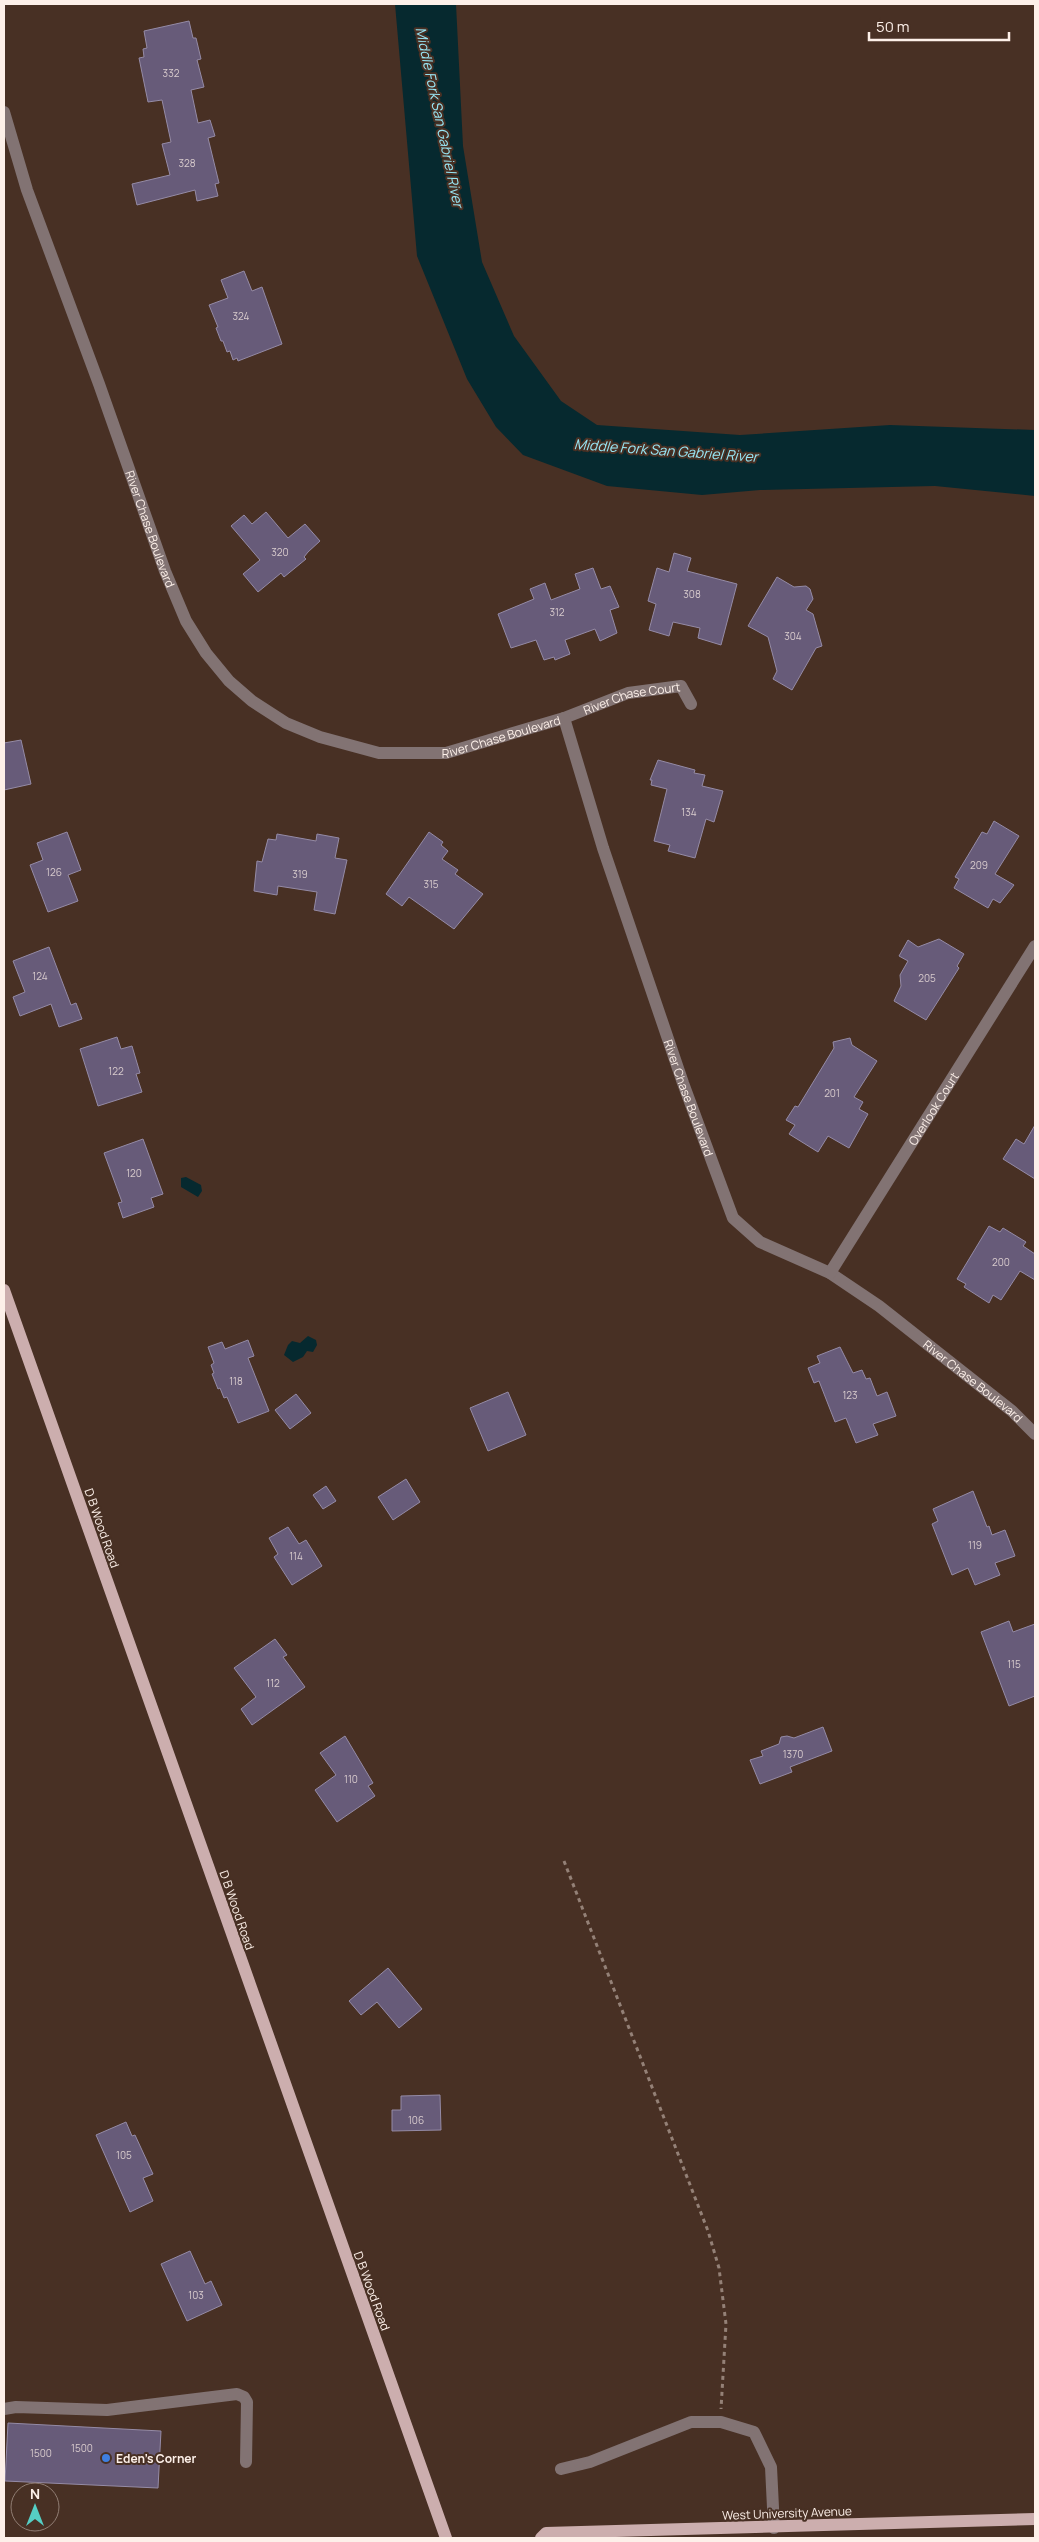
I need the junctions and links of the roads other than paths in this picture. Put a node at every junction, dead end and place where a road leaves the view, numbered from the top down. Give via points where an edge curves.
1 (4, 112) edge
2 (691, 704) dead end
3 (564, 718) junction
4 (1035, 946) edge
5 (830, 1273) junction
6 (4, 1290) edge
7 (1035, 1434) edge
8 (4, 2409) edge
9 (246, 2462) dead end
10 (561, 2469) dead end
11 (1035, 2519) edge
12 (774, 2528) junction
13 (446, 2538) edge
14 (541, 2538) edge

1 - 3 street, River Chase Boulevard via 27,190 165,571 186,621 229,681 286,723 320,737 379,753 446,753
2 - 3 street, River Chase Court via 681,686 628,693
3 - 5 street, River Chase Boulevard via 603,848 733,1218 760,1242
4 - 5 street, Overlook Court
5 - 7 street, River Chase Boulevard via 906,1326 1012,1411
6 - 13 main road, D B Wood Road
8 - 9 street via 107,2410 237,2394 247,2402
10 - 12 street via 590,2462 691,2422 721,2422 754,2432 771,2467
11 - 12 main road, West University Avenue
12 - 14 main road, West University Avenue via 546,2533

